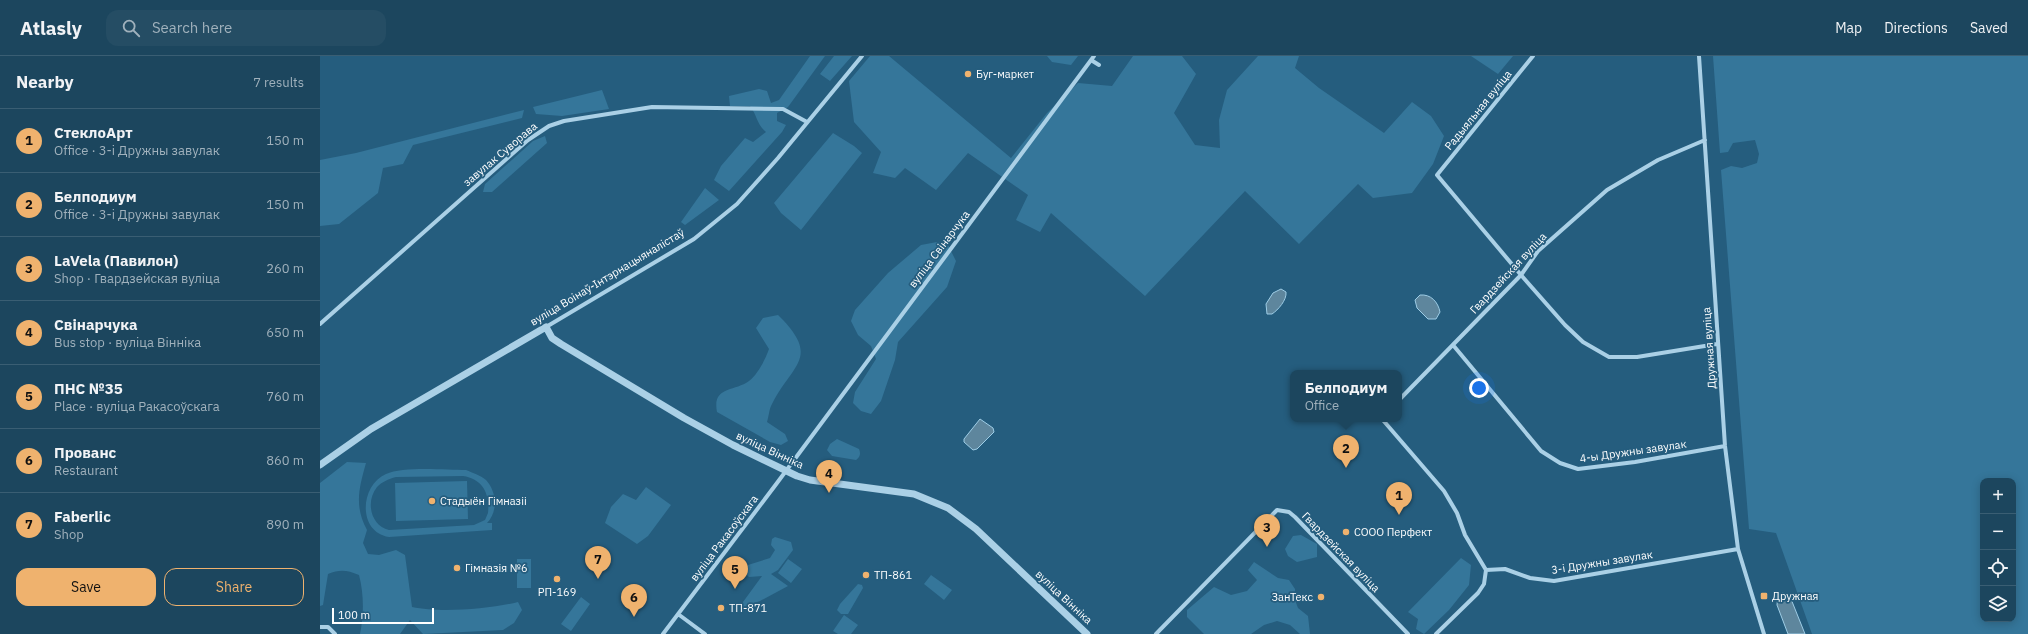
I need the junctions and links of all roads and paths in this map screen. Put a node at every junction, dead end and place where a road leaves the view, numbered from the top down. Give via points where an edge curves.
1 (862, 56) edge
2 (1533, 56) edge
3 (1698, 56) edge
4 (1093, 58) edge
5 (1098, 65) dead end
6 (807, 122) junction
7 (1706, 140) junction
8 (1521, 275) junction
9 (320, 324) edge
10 (546, 327) junction
11 (1717, 344) junction
12 (1453, 345) junction
13 (1402, 397) edge
14 (1385, 422) edge
15 (1725, 446) junction
16 (799, 452) joint
17 (320, 465) edge
18 (786, 472) junction
19 (1738, 549) junction
20 (1486, 570) junction
21 (678, 614) junction
22 (320, 627) edge
23 (335, 634) edge
24 (663, 634) edge
25 (705, 634) edge
26 (1088, 634) edge
27 (1156, 634) edge
28 (1408, 634) edge
29 (1436, 634) edge
30 (1764, 634) edge

1 - 6 street, вуліца Воінаў-Інтэрнацыяналістаў
2 - 8 street, Радыяльная вуліца via 1437,175
3 - 7 street, Дружная вуліца
4 - 5 street
4 - 16 street, вуліца Свінарчука
6 - 9 street, завулак Суворава via 783,109 652,107 564,121 549,126 522,145
6 - 10 street, вуліца Воінаў-Інтэрнацыяналістаў via 737,204 694,239
7 - 8 street, Гвардзейская вуліца via 1658,160 1607,190 1538,251
7 - 11 street, Дружная вуліца
8 - 11 street via 1564,325 1583,342 1609,357 1637,357
8 - 12 street, Гвардзейская вуліца
10 - 17 street, вуліца Воінаў-Інтэрнацыяналістаў via 371,428
10 - 18 street, вуліца Вінніка via 552,338 561,344 684,418
11 - 15 street, Дружная вуліца
12 - 13 street, Гвардзейская вуліца
12 - 15 street, 4-ы Дружны завулак via 1541,451 1560,463 1578,468 1635,462
14 - 20 street via 1444,491 1457,513 1465,535
15 - 19 street, Дружная вуліца
16 - 18 street, вуліца Ракасоўскага
18 - 21 street, вуліца Ракасоўскага
18 - 26 street, вуліца Вінніка via 810,480 914,494 948,508 976,529
19 - 20 street, 3-і Дружны завулак via 1554,581 1530,578 1505,569
19 - 30 street, Дружная вуліца
20 - 29 street via 1484,584 1478,593
21 - 24 street, вуліца Ракасоўскага
21 - 25 street
22 - 23 street via 328,626
27 - 28 street, Гвардзейская вуліца via 1277,510 1289,512 1295,517

